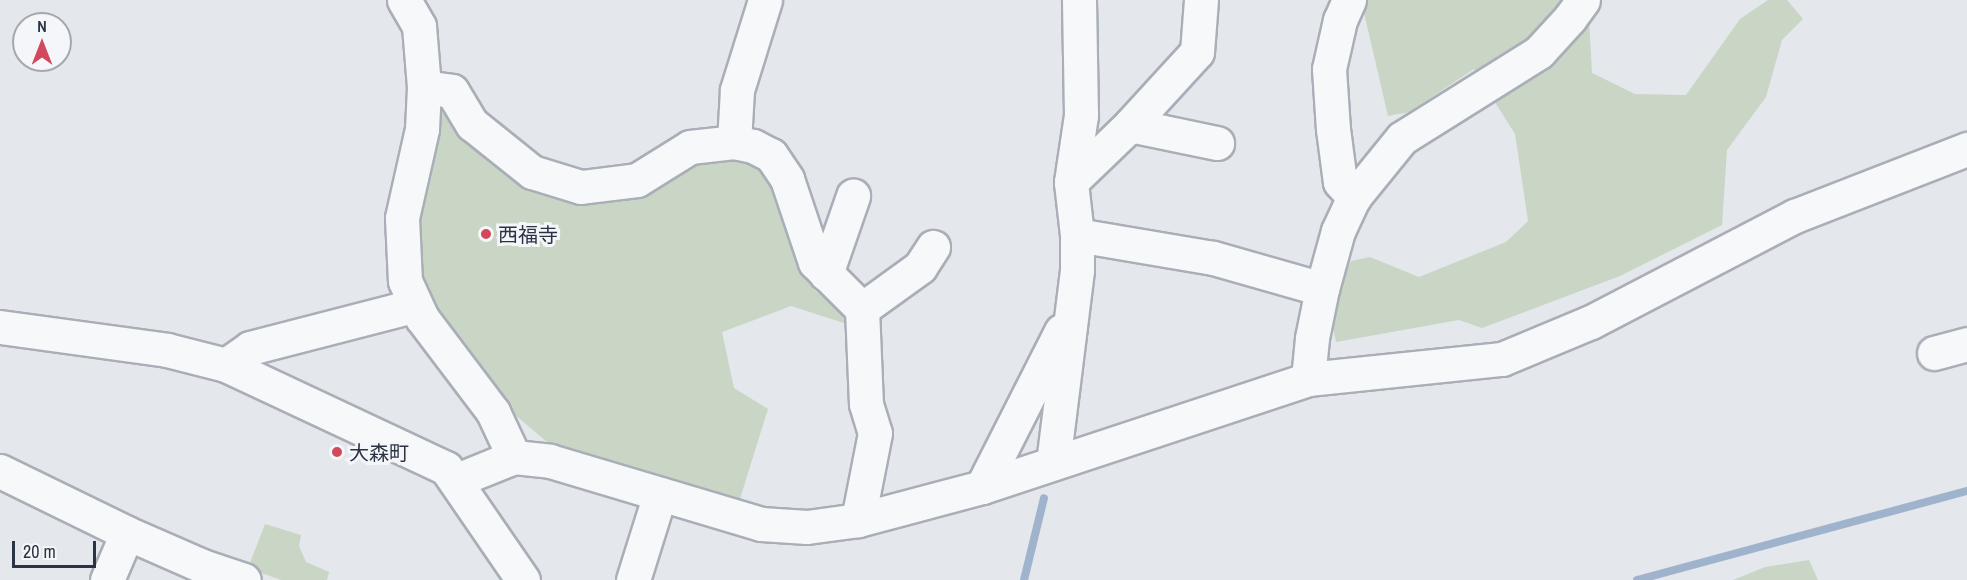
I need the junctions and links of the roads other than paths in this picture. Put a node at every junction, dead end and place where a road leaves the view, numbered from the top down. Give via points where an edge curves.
1 (404, 0) edge
2 (765, 0) edge
3 (1079, 0) edge
4 (1201, 0) edge
5 (1349, 0) edge
6 (1583, 0) edge
7 (424, 87) junction
8 (1130, 125) junction
9 (734, 142) junction
10 (1217, 143) dead end
11 (1967, 148) edge
12 (1071, 182) junction
13 (853, 196) dead end
14 (1354, 197) junction
15 (1077, 235) junction
16 (933, 247) dead end
17 (826, 274) junction
18 (1322, 289) junction
19 (416, 305) junction
20 (862, 309) junction
21 (1070, 312) junction
22 (0, 327) edge
23 (1967, 344) edge
24 (1934, 353) dead end
25 (226, 365) junction
26 (1308, 379) junction
27 (514, 457) junction
28 (1053, 463) junction
29 (0, 471) edge
30 (457, 480) junction
31 (982, 487) junction
32 (660, 494) junction
33 (858, 520) junction
34 (127, 532) junction
35 (106, 580) edge
36 (244, 580) edge
37 (523, 580) edge
38 (633, 580) edge

1 - 7 street via 419,26
2 - 9 street via 736,90
3 - 12 street via 1081,115
4 - 8 street via 1197,52
5 - 14 street via 1340,20 1329,69 1341,182
6 - 14 street via 1539,52 1402,138
7 - 9 street via 452,91 472,124 532,172 581,187 637,180 690,147
7 - 19 street via 422,129 402,218 405,281
8 - 10 street
8 - 12 street
9 - 17 street via 753,146 777,163 787,179 815,262
11 - 26 street via 1795,216 1591,322 1502,359
12 - 15 street
13 - 17 street
14 - 18 street via 1338,231
15 - 18 street via 1213,258
15 - 21 street via 1077,270
16 - 20 street via 920,267
17 - 20 street
18 - 26 street
19 - 25 street via 250,348
19 - 27 street via 493,412
20 - 33 street via 866,404 875,433
21 - 28 street
21 - 31 street
22 - 25 street via 156,348
23 - 24 street
25 - 30 street via 446,468
26 - 28 street
27 - 30 street
27 - 32 street via 550,462
28 - 31 street
29 - 34 street
30 - 37 street
31 - 33 street
32 - 33 street via 761,524 807,527
32 - 38 street
34 - 35 street
34 - 36 street

